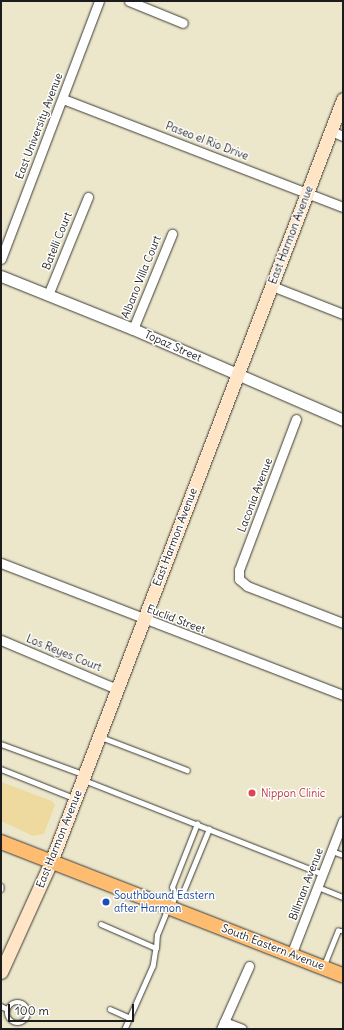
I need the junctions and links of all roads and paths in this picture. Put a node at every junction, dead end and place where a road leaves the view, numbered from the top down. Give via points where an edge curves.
1 (99, 1) edge
2 (129, 1) edge
3 (183, 22) dead end
4 (63, 99) junction
5 (343, 100) edge
6 (337, 134) edge
7 (307, 192) junction
8 (88, 197) dead end
9 (343, 206) edge
10 (172, 234) dead end
11 (1, 260) edge
12 (1, 276) edge
13 (272, 286) junction
14 (48, 295) junction
15 (343, 314) edge
16 (133, 329) junction
17 (237, 375) junction
18 (296, 419) dead end
19 (343, 420) edge
20 (1, 563) edge
21 (144, 619) junction
22 (343, 623) edge
23 (1, 640) edge
24 (118, 688) junction
25 (343, 695) edge
26 (99, 736) junction
27 (1, 744) edge
28 (1, 769) edge
29 (186, 770) dead end
30 (83, 777) junction
31 (75, 799) junction
32 (343, 821) edge
33 (197, 824) junction
34 (209, 829) junction
35 (1, 842) edge
36 (332, 851) junction
37 (343, 855) edge
38 (51, 862) junction
39 (323, 874) junction
40 (1, 886) edge
41 (318, 887) junction
42 (1, 889) edge
43 (343, 897) edge
44 (171, 904) junction
45 (101, 924) dead end
46 (343, 931) edge
47 (156, 948) junction
48 (291, 955) junction
49 (249, 966) dead end
50 (323, 967) junction
51 (1, 971) edge
52 (343, 975) edge
53 (1, 1006) edge
54 (7, 1009) junction
55 (110, 1009) dead end
56 (130, 1018) junction
57 (223, 1026) edge
58 (125, 1029) edge
59 (242, 1029) edge

1 - 4 street, East University Avenue
2 - 3 street
4 - 7 street, Paseo el Rio Drive
4 - 11 street, East University Avenue
5 - 6 main road, East Harmon Avenue
6 - 7 main road, East Harmon Avenue
7 - 9 street, Paseo el Rio Drive
7 - 13 main road, East Harmon Avenue
8 - 14 street, Batelli Court
10 - 16 street, Albano Villa Court
12 - 14 street, Topaz Street
13 - 15 street
13 - 17 main road, East Harmon Avenue
14 - 16 street, Topaz Street
16 - 17 street, Topaz Street
17 - 19 street, Topaz Street
17 - 21 main road, East Harmon Avenue
18 - 22 street, Laconia Avenue via 239,570 239,579 247,586
20 - 21 street, Euclid Street
21 - 24 main road, East Harmon Avenue
21 - 25 street, Euclid Street
23 - 24 street, Los Reyes Court
24 - 26 main road, East Harmon Avenue
26 - 29 lane
26 - 30 main road, East Harmon Avenue
27 - 30 lane
28 - 31 lane
30 - 31 main road, East Harmon Avenue
30 - 33 lane
31 - 38 main road, East Harmon Avenue
32 - 36 street, Billman Avenue
33 - 34 lane
33 - 44 lane via 172,887
34 - 39 lane
34 - 44 lane via 183,892
35 - 38 main road, South Eastern Avenue
36 - 37 lane
36 - 39 street, Billman Avenue
38 - 44 main road, South Eastern Avenue
38 - 51 main road, East Harmon Avenue
39 - 41 street, Billman Avenue
40 - 42 lane
41 - 43 lane
41 - 48 street, Billman Avenue
44 - 47 lane via 157,935
44 - 48 main road, South Eastern Avenue
45 - 47 lane
46 - 50 lane via 338,931
47 - 56 lane via 153,966
48 - 50 main road, South Eastern Avenue
49 - 57 street
50 - 52 main road, South Eastern Avenue
53 - 54 lane
54 - 54 lane via 7,1017 15,1024 23,1023 29,1015 26,1005 19,1002 12,1003
55 - 56 lane
56 - 58 lane
57 - 59 street

